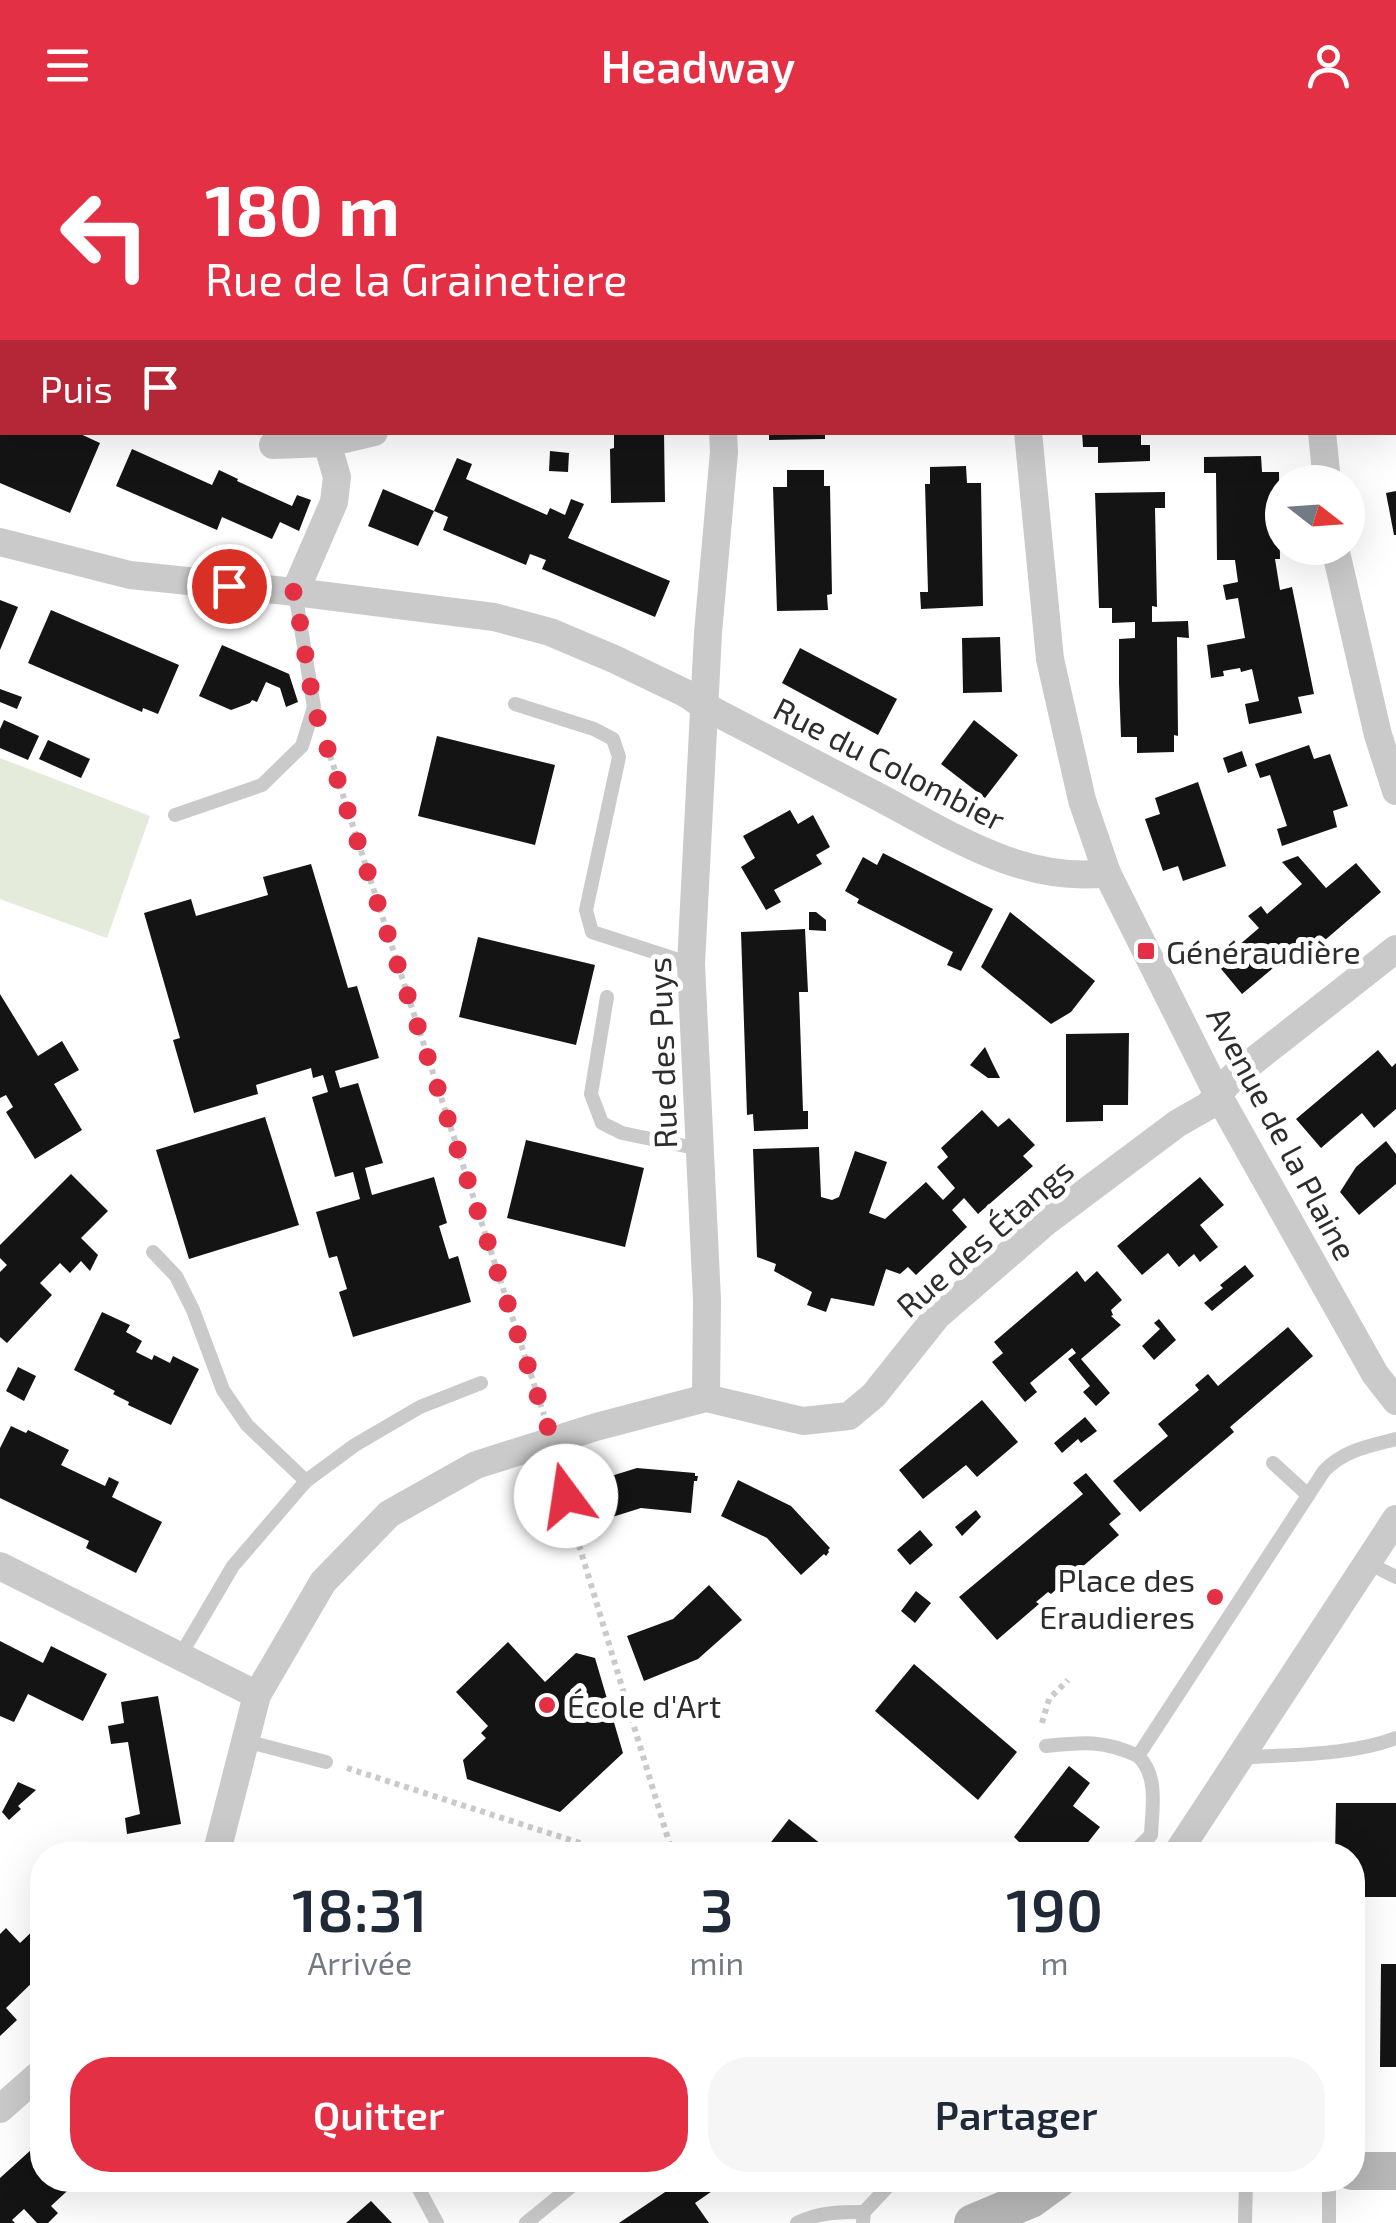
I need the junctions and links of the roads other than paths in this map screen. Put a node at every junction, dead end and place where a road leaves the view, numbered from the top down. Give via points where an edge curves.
1 (360, 435) edge
2 (723, 435) edge
3 (1028, 435) edge
4 (1322, 435) edge
5 (327, 442) junction
6 (274, 445) dead end
7 (1325, 465) edge
8 (0, 542) edge
9 (1340, 565) edge
10 (295, 592) junction
11 (515, 704) dead end
12 (704, 706) junction
13 (1396, 790) edge
14 (175, 815) dead end
15 (1107, 873) junction
16 (1396, 949) edge
17 (691, 964) junction
18 (607, 998) dead end
19 (1218, 1095) junction
20 (700, 1149) junction
21 (153, 1252) dead end
22 (1359, 1344) junction
23 (1396, 1366) edge
24 (482, 1383) dead end
25 (706, 1398) junction
26 (1396, 1402) edge
27 (1396, 1439) edge
28 (552, 1440) junction
29 (1274, 1463) dead end
30 (306, 1481) junction
31 (1308, 1495) junction
32 (1394, 1516) edge
33 (573, 1524) road end
34 (1366, 1562) junction
35 (0, 1566) edge
36 (1396, 1577) edge
37 (180, 1656) junction
38 (257, 1695) junction
39 (1396, 1738) edge
40 (245, 1741) junction
41 (1046, 1746) dead end
42 (1138, 1756) junction
43 (1240, 1758) junction
44 (326, 1762) road end
45 (219, 1842) edge
46 (1166, 1842) edge
47 (1170, 1842) edge
48 (30, 2083) edge
49 (0, 2109) edge
50 (1365, 2171) edge
51 (1396, 2171) edge
52 (421, 2192) edge
53 (564, 2192) edge
54 (884, 2192) edge
55 (990, 2192) edge
56 (1040, 2192) edge
57 (1246, 2192) edge
58 (1329, 2192) edge
59 (863, 2217) edge
60 (438, 2223) edge
61 (526, 2223) edge
62 (797, 2223) edge
63 (962, 2223) edge
64 (973, 2223) edge
65 (1245, 2223) edge
66 (1329, 2223) edge

1 - 5 street
2 - 12 street, Rue des Puys
3 - 15 street, Avenue de la Plaine via 1050,659 1082,800
4 - 7 street
5 - 6 street
5 - 10 street via 337,477 334,502
8 - 10 street, Rue du Colombier via 130,576
9 - 13 street
10 - 12 street, Rue du Colombier via 494,617 550,632
10 - 14 lane via 314,707 302,746 262,786
11 - 17 lane via 613,738 619,757 586,910 592,932
12 - 15 street, Rue du Colombier via 992,856 1046,872
12 - 17 street, Rue des Puys
15 - 19 street, Avenue de la Plaine
16 - 19 street, Rue des Étangs via 1233,1076
17 - 20 street, Rue des Puys
18 - 20 lane via 591,1094 602,1123
19 - 22 street, Avenue de la Plaine
19 - 25 street, Rue des Étangs via 1047,1220 937,1316 874,1396 849,1416 803,1422
20 - 25 street, Rue des Puys
21 - 30 lane via 176,1276 230,1402
22 - 23 street, Avenue de la Plaine
22 - 26 street, Avenue de la Plaine
24 - 30 lane via 420,1407
25 - 28 street, Rue des Étangs
27 - 31 lane via 1336,1459
28 - 33 lane
28 - 38 street, Rue des Étangs via 476,1465 390,1514 323,1582
29 - 31 lane
30 - 37 lane via 233,1566
31 - 42 lane
32 - 34 street
34 - 36 lane
34 - 43 street
35 - 37 street
37 - 38 street
38 - 40 street, Rue des Étangs
39 - 43 lane via 1330,1752
40 - 44 lane
40 - 45 street, Rue des Étangs
41 - 42 lane via 1090,1742
42 - 46 lane via 1147,1765
43 - 47 street
48 - 49 street
50 - 51 street
52 - 60 lane
53 - 61 lane
54 - 59 lane
55 - 63 street
56 - 64 street
57 - 65 lane
58 - 66 lane
59 - 62 lane via 834,2212

